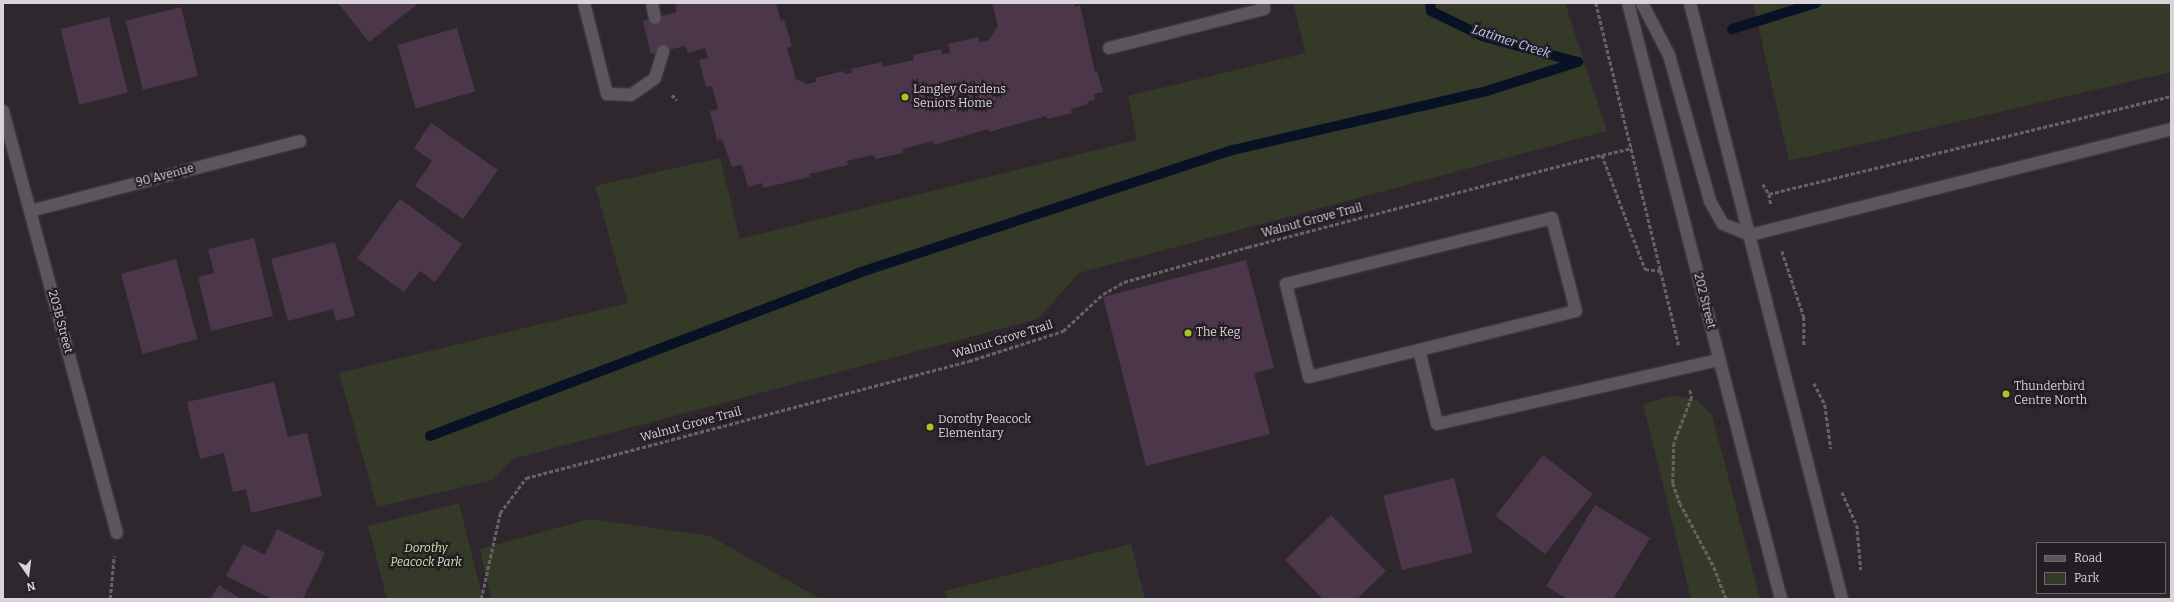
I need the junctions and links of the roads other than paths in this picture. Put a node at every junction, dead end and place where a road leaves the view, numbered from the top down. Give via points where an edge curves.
1 (584, 3) edge
2 (652, 3) edge
3 (1263, 3) edge
4 (1628, 3) edge
5 (1642, 3) edge
6 (1690, 3) edge
7 (655, 18) dead end
8 (1109, 48) dead end
9 (663, 51) dead end
10 (3, 111) edge
11 (2171, 129) edge
12 (300, 141) dead end
13 (30, 212) junction
14 (1750, 235) junction
15 (1419, 350) junction
16 (1719, 360) junction
17 (117, 533) road end
18 (1781, 599) edge
19 (1842, 599) edge

1 - 9 main road via 607,94 631,95 655,78
2 - 7 main road
3 - 8 main road via 1264,10
4 - 16 main road, 202 Street
5 - 14 main road via 1669,55 1710,201 1723,224
6 - 14 main road
10 - 13 main road, 203B Street
11 - 14 main road
12 - 13 main road, 90 Avenue
13 - 17 main road, 203B Street
14 - 19 main road
15 - 15 main road via 1576,311 1552,218 1286,284 1309,377
15 - 16 main road via 1438,424
16 - 18 main road, 202 Street

